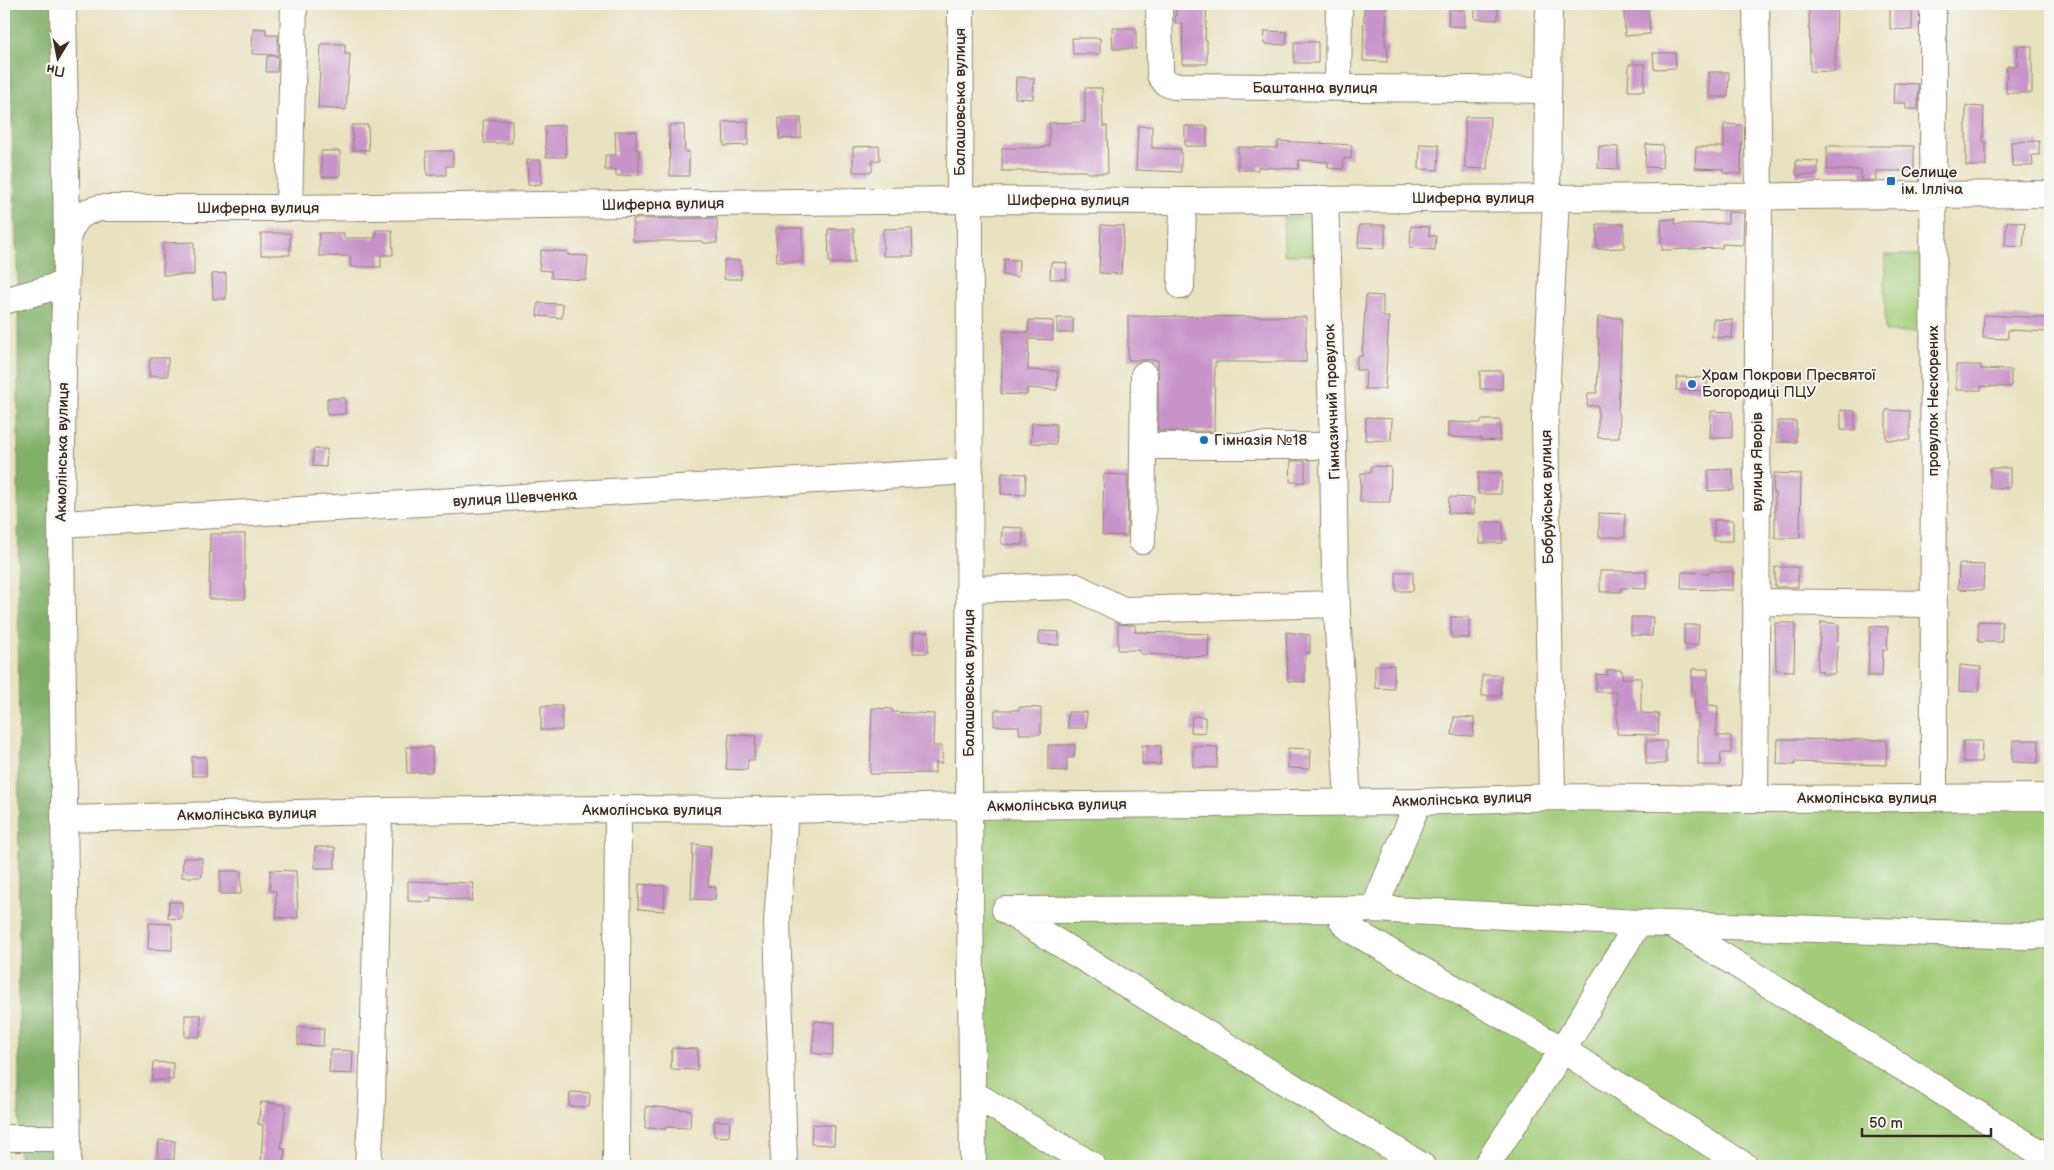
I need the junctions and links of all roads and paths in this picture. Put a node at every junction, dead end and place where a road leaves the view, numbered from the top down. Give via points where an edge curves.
1 (62, 4) edge
2 (294, 4) edge
3 (961, 4) edge
4 (1159, 4) edge
5 (1339, 4) edge
6 (1549, 4) edge
7 (1756, 4) edge
8 (1933, 4) edge
9 (1338, 87) junction
10 (1547, 90) junction
11 (2050, 194) edge
12 (1933, 195) junction
13 (1759, 196) junction
14 (1552, 198) junction
15 (1325, 199) junction
16 (965, 200) junction
17 (1183, 201) junction
18 (289, 208) junction
19 (86, 211) joint
20 (67, 238) junction
21 (65, 284) junction
22 (1181, 286) dead end
23 (4, 301) edge
24 (1144, 375) dead end
25 (1144, 446) junction
26 (1334, 446) junction
27 (970, 471) junction
28 (61, 524) junction
29 (1142, 541) dead end
30 (969, 589) junction
31 (1756, 602) junction
32 (1337, 604) junction
33 (1933, 604) junction
34 (1552, 797) junction
35 (2050, 797) edge
36 (1934, 798) junction
37 (1756, 799) junction
38 (1348, 802) junction
39 (1418, 802) junction
40 (969, 806) junction
41 (618, 809) junction
42 (785, 810) junction
43 (378, 811) junction
44 (64, 819) junction
45 (970, 896) junction
46 (1336, 909) junction
47 (1374, 909) junction
48 (1007, 910) junction
49 (1638, 923) junction
50 (1670, 924) junction
51 (2050, 935) edge
52 (2025, 936) junction
53 (2050, 953) edge
54 (1562, 1050) junction
55 (972, 1093) junction
56 (4, 1138) edge
57 (68, 1138) junction
58 (2050, 1159) edge
59 (68, 1166) edge
60 (368, 1166) edge
61 (616, 1166) edge
62 (782, 1166) edge
63 (973, 1166) edge
64 (1093, 1166) edge
65 (1422, 1166) edge
66 (1486, 1166) edge
67 (1746, 1166) edge

1 - 20 street
2 - 18 street
3 - 16 street, Балашовська вулиця
4 - 9 street, Баштанна вулиця via 1160,75 1166,83 1184,87
5 - 9 street
6 - 10 street, Бобруйська вулиця
7 - 13 street, вулиця Яворів
8 - 12 street, провулок Нескорених
9 - 10 street, Баштанна вулиця
10 - 14 street, Бобруйська вулиця
11 - 12 street, Шиферна вулиця
12 - 13 street, Шиферна вулиця
12 - 33 street, провулок Нескорених
13 - 14 street, Шиферна вулиця
13 - 31 street, вулиця Яворів
14 - 15 street, Шиферна вулиця
14 - 34 street, Бобруйська вулиця via 1545,418
15 - 17 street, Шиферна вулиця
15 - 26 street, Гімназичний провулок
16 - 17 street, Шиферна вулиця
16 - 18 street, Шиферна вулиця
16 - 27 street, Балашовська вулиця
17 - 22 street
18 - 19 street, Шиферна вулиця via 100,208
19 - 20 street, Акмолінська вулиця via 71,226
20 - 21 street, Акмолінська вулиця
21 - 23 street
21 - 28 street, Акмолінська вулиця
24 - 25 street
25 - 26 street
25 - 29 street
26 - 32 street, Гімназичний провулок
27 - 28 street, вулиця Шевченка
27 - 30 street, Балашовська вулиця
28 - 44 street, Акмолінська вулиця
30 - 32 street via 1074,586 1123,610
30 - 40 street, Балашовська вулиця
31 - 33 street
31 - 37 street, вулиця Яворів
32 - 38 street, Гімназичний провулок
33 - 36 street, провулок Нескорених
34 - 37 street, Акмолінська вулиця
34 - 39 street, Акмолінська вулиця
35 - 36 street, Акмолінська вулиця
36 - 37 street, Акмолінська вулиця
38 - 39 street, Акмолінська вулиця
38 - 40 street, Акмолінська вулиця
39 - 47 street
40 - 42 street, Акмолінська вулиця
40 - 45 street, Балашовська вулиця
41 - 42 street, Акмолінська вулиця
41 - 43 street, Акмолінська вулиця
41 - 61 street
42 - 62 street via 777,922
43 - 44 street, Акмолінська вулиця
43 - 60 street
44 - 57 street, Акмолінська вулиця
45 - 48 street via 989,906
45 - 55 street, Балашовська вулиця
46 - 47 street
46 - 48 street
46 - 54 street via 1353,931
47 - 49 street
48 - 65 street
49 - 50 street
49 - 54 street
50 - 52 street
50 - 58 street
51 - 52 street
52 - 53 street
54 - 66 street
54 - 67 street
55 - 63 street, Балашовська вулиця
55 - 64 street
56 - 57 street
57 - 59 street, Акмолінська вулиця

